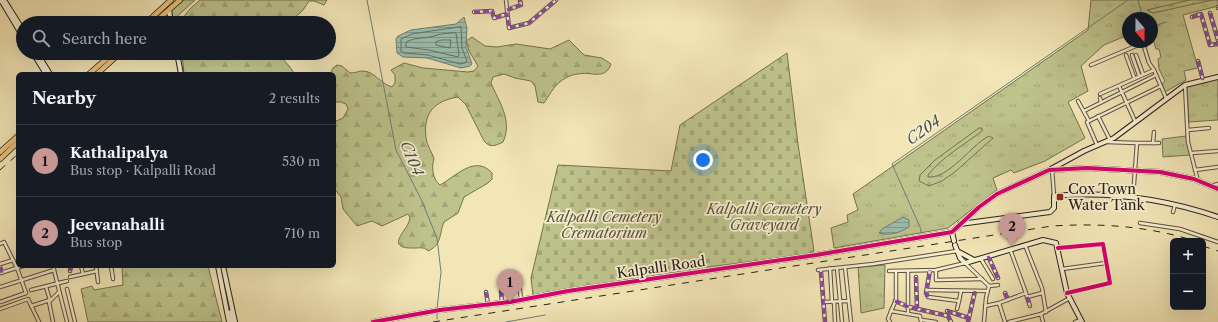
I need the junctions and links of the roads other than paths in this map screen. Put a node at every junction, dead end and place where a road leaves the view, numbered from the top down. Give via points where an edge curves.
1 (1, 0) edge
2 (4, 0) edge
3 (171, 0) edge
4 (180, 0) edge
5 (506, 0) edge
6 (520, 0) edge
7 (556, 0) edge
8 (168, 10) junction
9 (507, 10) junction
10 (474, 12) dead end
11 (1210, 13) dead end
12 (507, 14) junction
13 (154, 16) edge
14 (162, 16) edge
15 (169, 16) edge
16 (1192, 17) dead end
17 (16, 19) edge
18 (16, 26) edge
19 (1218, 40) edge
20 (1218, 44) edge
21 (1129, 48) edge
22 (1145, 48) edge
23 (1126, 55) dead end
24 (1132, 55) dead end
25 (1136, 55) dead end
26 (37, 60) edge
27 (41, 60) edge
28 (105, 60) edge
29 (112, 60) edge
30 (178, 60) edge
31 (1198, 61) dead end
32 (1091, 65) dead end
33 (1154, 70) junction
34 (45, 72) edge
35 (49, 72) edge
36 (91, 72) edge
37 (99, 72) edge
38 (181, 72) edge
39 (1143, 74) junction
40 (1156, 75) junction
41 (1139, 76) junction
42 (1134, 77) junction
43 (1218, 77) edge
44 (1203, 80) junction
45 (1185, 84) junction
46 (1119, 86) junction
47 (1161, 86) junction
48 (1122, 92) junction
49 (1100, 94) dead end
50 (1100, 98) dead end
51 (1166, 98) junction
52 (1078, 101) dead end
53 (1101, 102) junction
54 (1126, 102) junction
55 (1084, 111) junction
56 (1098, 116) junction
57 (1089, 121) junction
58 (1135, 121) junction
59 (1209, 128) dead end
60 (1188, 130) junction
61 (1154, 132) dead end
62 (16, 138) edge
63 (1108, 141) junction
64 (1137, 143) junction
65 (1153, 143) junction
66 (1159, 143) dead end
67 (16, 144) edge
68 (1097, 145) junction
69 (1218, 151) edge
70 (0, 152) edge
71 (1192, 153) junction
72 (0, 159) edge
73 (1218, 167) edge
74 (1051, 170) junction
75 (1134, 170) junction
76 (1195, 170) junction
77 (1198, 181) junction
78 (1218, 184) edge
79 (1211, 187) junction
80 (1218, 188) edge
81 (1054, 196) junction
82 (1133, 197) junction
83 (1175, 204) junction
84 (1173, 212) dead end
85 (1218, 216) edge
86 (1140, 223) dead end
87 (959, 224) junction
88 (952, 232) junction
89 (1218, 242) edge
90 (0, 244) edge
91 (1025, 245) junction
92 (1058, 248) junction
93 (1010, 249) junction
94 (957, 251) junction
95 (988, 256) junction
96 (981, 258) junction
97 (16, 259) edge
98 (13, 260) junction
99 (974, 260) junction
100 (965, 263) junction
101 (1106, 263) junction
102 (0, 264) edge
103 (16, 266) edge
104 (0, 267) edge
105 (845, 267) junction
106 (17, 268) joint
107 (71, 268) edge
108 (82, 268) edge
109 (96, 268) edge
110 (111, 268) edge
111 (220, 268) edge
112 (220, 268) edge
113 (830, 268) junction
114 (837, 268) junction
115 (1062, 269) junction
116 (54, 270) joint
117 (930, 270) junction
118 (936, 270) junction
119 (70, 271) dead end
120 (97, 271) junction
121 (889, 271) dead end
122 (896, 271) junction
123 (908, 271) junction
124 (1, 273) edge
125 (83, 274) junction
126 (70, 276) dead end
127 (916, 277) dead end
128 (998, 278) dead end
129 (21, 279) junction
130 (113, 279) dead end
131 (982, 279) junction
132 (993, 279) dead end
133 (67, 281) dead end
134 (98, 282) dead end
135 (57, 284) junction
136 (998, 285) dead end
137 (989, 286) junction
138 (0, 287) edge
139 (46, 287) junction
140 (67, 289) dead end
141 (31, 290) dead end
142 (520, 290) dead end
143 (927, 290) junction
144 (501, 291) dead end
145 (961, 291) junction
146 (975, 291) junction
147 (987, 291) junction
148 (59, 292) junction
149 (486, 292) dead end
150 (1042, 292) junction
151 (1005, 293) dead end
152 (1026, 293) junction
153 (1067, 293) junction
154 (1027, 297) junction
155 (1070, 298) junction
156 (50, 300) junction
157 (522, 300) junction
158 (1008, 300) junction
159 (849, 301) junction
160 (895, 301) junction
161 (959, 301) junction
162 (0, 302) edge
163 (824, 302) junction
164 (833, 302) junction
165 (840, 302) junction
166 (502, 303) junction
167 (999, 303) junction
168 (488, 305) junction
169 (31, 306) junction
170 (985, 306) junction
171 (1030, 306) dead end
172 (909, 307) junction
173 (0, 309) edge
174 (917, 309) junction
175 (957, 309) dead end
176 (891, 311) junction
177 (947, 311) dead end
178 (1046, 312) junction
179 (952, 313) junction
180 (908, 314) junction
181 (1041, 314) junction
182 (950, 318) junction
183 (969, 318) junction
184 (922, 321) edge
185 (1082, 321) edge
186 (39, 322) edge
187 (53, 322) edge
188 (67, 322) edge
189 (75, 322) edge
190 (229, 322) edge
191 (234, 322) edge
192 (373, 322) edge
193 (825, 322) edge
194 (835, 322) edge
195 (842, 322) edge
196 (851, 322) edge
197 (890, 322) edge
198 (936, 322) edge
199 (951, 322) edge
200 (968, 322) edge
201 (984, 322) edge
202 (1005, 322) edge
203 (1009, 322) edge
204 (1043, 322) edge
205 (1075, 322) edge

1 - 18 street
2 - 17 street
3 - 13 main road
4 - 8 main road
5 - 9 street
6 - 9 street via 521,5
7 - 12 street via 529,24 509,28
8 - 14 main road
8 - 15 street
9 - 12 street
10 - 12 street via 492,10 494,18
11 - 19 street
16 - 20 street via 1201,14 1210,45
21 - 32 street
22 - 33 street
23 - 42 street
24 - 41 street
25 - 39 street
26 - 34 street
27 - 35 street
28 - 36 main road
29 - 37 main road
30 - 38 street
31 - 44 street
33 - 39 street
33 - 40 street
39 - 41 street
40 - 47 street
40 - 48 street
41 - 42 street
42 - 46 street
43 - 44 street
44 - 45 street
45 - 51 street
45 - 60 street
46 - 48 street
46 - 49 street
47 - 51 street
47 - 54 street
48 - 53 street
48 - 54 street
50 - 53 street
51 - 58 street
52 - 55 street
53 - 55 street
54 - 56 street
54 - 58 street
55 - 57 street
56 - 57 street
56 - 63 street
57 - 68 street via 1087,122
58 - 63 street
59 - 60 street
60 - 71 street via 1188,142
61 - 65 street
62 - 70 main road
63 - 64 street
63 - 68 street
64 - 65 street
64 - 75 street
65 - 66 street
67 - 72 main road
68 - 74 street
69 - 71 street
71 - 76 street
73 - 76 street
74 - 75 street
74 - 81 street
74 - 87 street via 996,194
75 - 77 street via 1165,173
75 - 82 street
76 - 77 street
77 - 79 street
78 - 79 street
79 - 80 street
81 - 82 street via 1090,194
81 - 87 street via 1054,208 1050,212
82 - 83 street
83 - 84 street
83 - 85 street
86 - 89 street via 1180,229
87 - 88 street
88 - 94 street
88 - 157 street, Kalpalli Road
90 - 98 street via 4,242
91 - 92 street via 1051,240
91 - 93 street
91 - 150 street
92 - 101 street via 1103,244
92 - 115 street
93 - 95 street
93 - 152 street
94 - 99 street
94 - 100 street
94 - 105 street
95 - 96 street
95 - 128 street
96 - 99 street
96 - 132 street
97 - 98 street
98 - 102 street
98 - 103 street
99 - 100 street
100 - 118 street
100 - 131 street
101 - 115 street
101 - 153 street via 1110,283
104 - 124 street
105 - 114 street
105 - 159 street
106 - 124 street
106 - 129 street
107 - 119 street
108 - 125 street
109 - 120 street
110 - 130 street
111 - 191 street
112 - 190 street
113 - 114 street
113 - 163 street via 820,271
113 - 164 street
114 - 165 street
115 - 153 street
116 - 129 street
116 - 135 street
117 - 118 street
117 - 123 street
117 - 143 street
118 - 131 street via 936,280
120 - 125 street
120 - 134 street
121 - 122 street
122 - 123 street
122 - 160 street
123 - 172 street
125 - 126 street
127 - 174 street
129 - 138 street
129 - 162 street via 26,293
131 - 137 street
133 - 135 street
135 - 139 street
135 - 148 street
136 - 137 street
137 - 147 street
139 - 141 street
139 - 156 street
140 - 189 street
142 - 157 street
143 - 145 street
143 - 161 street via 928,297
144 - 166 street
145 - 146 street
145 - 161 street
146 - 147 street
146 - 183 street
147 - 170 street
148 - 156 street
148 - 188 street
149 - 168 street
150 - 154 street
150 - 178 street
151 - 158 street
152 - 154 street
152 - 158 street
153 - 155 street
154 - 171 street
155 - 178 street
155 - 185 street
156 - 169 street
156 - 187 street
157 - 166 street, Kalpalli Road
158 - 167 street
159 - 165 street
159 - 196 street
160 - 172 street
160 - 176 street
161 - 175 street
163 - 164 street
163 - 193 street
164 - 165 street
164 - 194 street
165 - 195 street
166 - 168 street, Kalpalli Road
167 - 170 street
167 - 202 street
168 - 192 street, Kalpalli Road
169 - 173 street via 28,299
169 - 186 street
170 - 201 street
172 - 174 street
172 - 180 street
174 - 182 street
176 - 180 street
176 - 197 street via 888,319
177 - 179 street
178 - 181 street
179 - 182 street
179 - 183 street
180 - 184 street via 920,316
181 - 203 street
181 - 204 street
182 - 199 street
183 - 200 street
184 - 198 street
185 - 205 street

